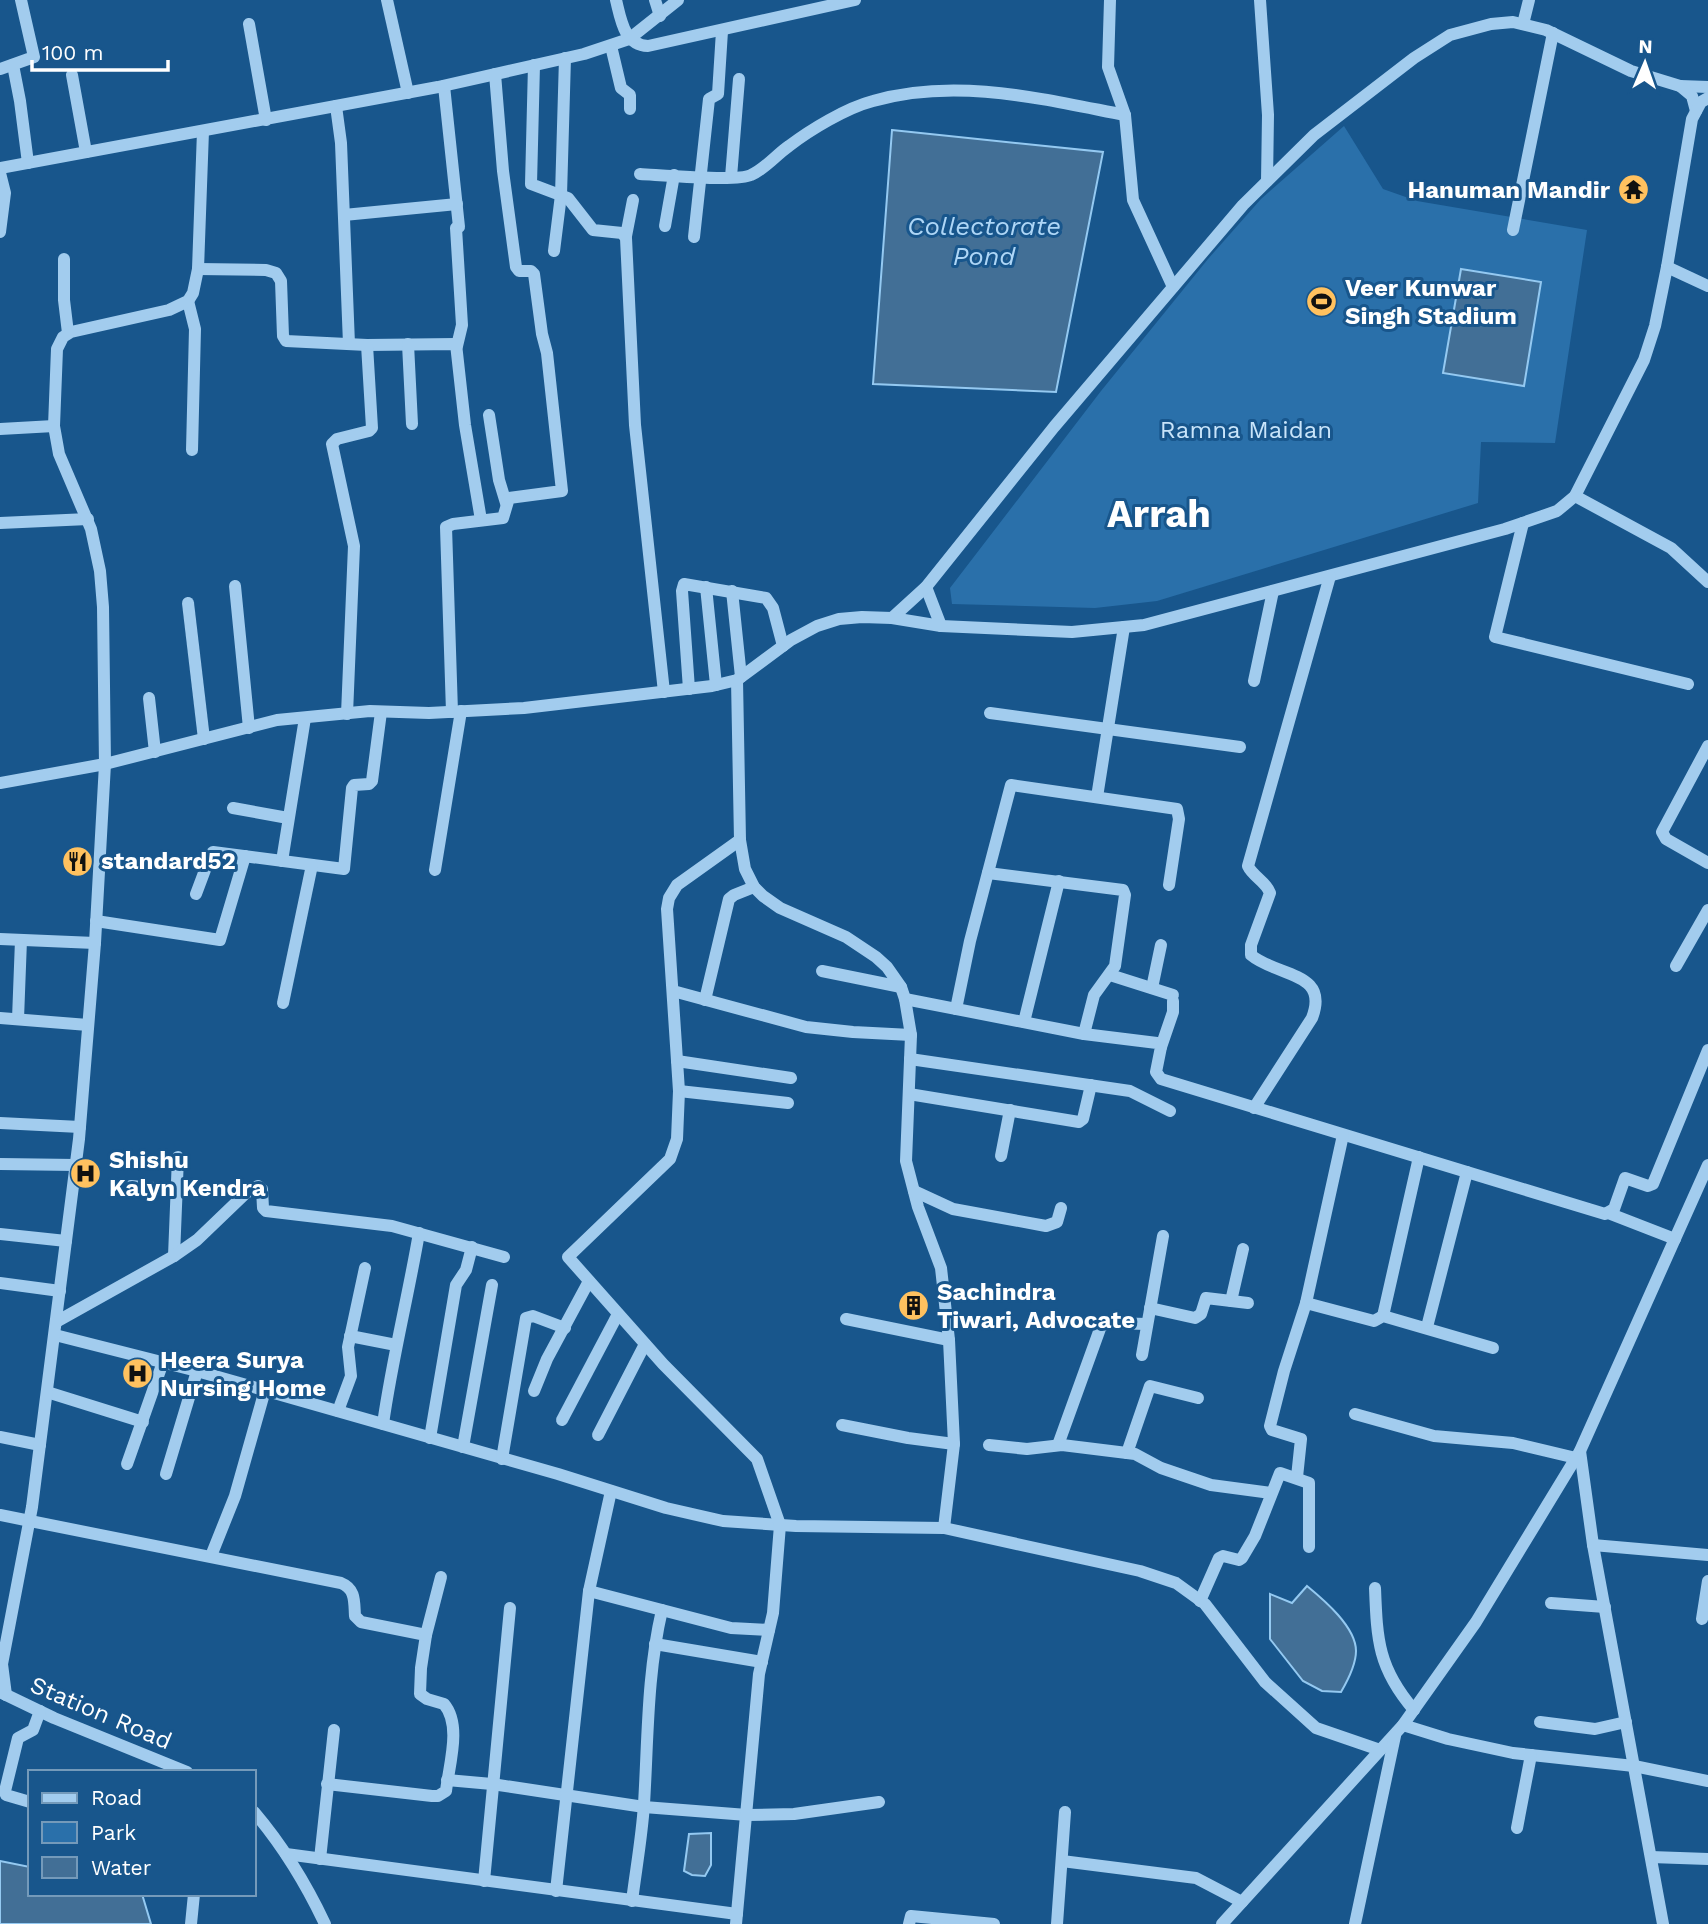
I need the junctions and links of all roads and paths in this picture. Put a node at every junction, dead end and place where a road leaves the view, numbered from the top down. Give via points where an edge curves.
1 (22, 0) edge
2 (387, 0) edge
3 (616, 0) edge
4 (655, 0) edge
5 (678, 0) edge
6 (855, 0) edge
7 (1110, 0) edge
8 (1260, 0) edge
9 (1529, 0) edge
10 (808, 5) edge
11 (660, 16) junction
12 (249, 24) dead end
13 (1523, 24) junction
14 (722, 31) junction
15 (1553, 33) junction
16 (629, 39) junction
17 (611, 46) junction
18 (565, 58) junction
19 (534, 65) junction
20 (6, 67) edge
21 (495, 74) junction
22 (72, 75) dead end
23 (739, 79) dead end
24 (444, 86) junction
25 (1680, 86) junction
26 (1708, 87) edge
27 (408, 93) junction
28 (1708, 98) edge
29 (336, 106) junction
30 (629, 109) dead end
31 (1696, 111) junction
32 (1125, 115) junction
33 (267, 120) junction
34 (203, 131) junction
35 (86, 152) junction
36 (28, 163) junction
37 (0, 168) edge
38 (0, 173) edge
39 (640, 174) dead end
40 (674, 175) junction
41 (700, 176) junction
42 (731, 177) junction
43 (1267, 181) junction
44 (561, 195) junction
45 (633, 200) dead end
46 (457, 204) junction
47 (344, 215) junction
48 (665, 226) dead end
49 (1514, 230) dead end
50 (0, 232) edge
51 (626, 236) junction
52 (694, 237) dead end
53 (554, 250) dead end
54 (64, 259) dead end
55 (1667, 267) junction
56 (198, 269) junction
57 (1172, 286) junction
58 (1708, 286) edge
59 (188, 301) junction
60 (68, 333) junction
61 (349, 344) junction
62 (408, 344) junction
63 (368, 345) junction
64 (457, 346) junction
65 (489, 415) dead end
66 (412, 424) dead end
67 (54, 426) junction
68 (0, 429) edge
69 (192, 450) dead end
70 (1575, 496) junction
71 (506, 503) junction
72 (88, 519) junction
73 (481, 520) junction
74 (0, 523) edge
75 (1523, 523) junction
76 (1330, 576) junction
77 (1708, 582) edge
78 (235, 586) dead end
79 (706, 587) junction
80 (926, 587) junction
81 (732, 591) junction
82 (1273, 591) junction
83 (188, 603) dead end
84 (892, 618) junction
85 (941, 626) junction
86 (1124, 627) junction
87 (783, 646) junction
88 (739, 678) junction
89 (1254, 681) dead end
90 (1688, 684) dead end
91 (716, 685) junction
92 (689, 689) junction
93 (664, 692) junction
94 (149, 698) dead end
95 (381, 712) junction
96 (456, 712) junction
97 (347, 713) junction
98 (990, 713) dead end
99 (305, 718) junction
100 (249, 727) junction
101 (1107, 729) junction
102 (204, 739) junction
103 (1708, 746) edge
104 (1240, 747) dead end
105 (155, 752) junction
106 (105, 764) junction
107 (0, 783) edge
108 (1097, 797) junction
109 (233, 808) dead end
110 (288, 818) junction
111 (740, 840) junction
112 (245, 856) junction
113 (282, 861) junction
114 (1708, 863) edge
115 (312, 865) junction
116 (435, 870) dead end
117 (988, 873) junction
118 (1059, 881) junction
119 (1169, 885) dead end
120 (754, 887) junction
121 (196, 894) dead end
122 (1708, 910) edge
123 (96, 921) junction
124 (0, 939) edge
125 (21, 940) junction
126 (95, 943) junction
127 (1161, 945) dead end
128 (1676, 965) dead end
129 (822, 971) dead end
130 (1110, 975) junction
131 (1152, 988) junction
132 (673, 991) junction
133 (903, 993) junction
134 (705, 1000) junction
135 (283, 1003) dead end
136 (956, 1009) junction
137 (0, 1018) edge
138 (18, 1019) junction
139 (1024, 1022) junction
140 (88, 1025) junction
141 (1084, 1034) junction
142 (911, 1035) junction
143 (1161, 1047) junction
144 (1708, 1049) edge
145 (911, 1059) junction
146 (677, 1061) junction
147 (1702, 1075) edge
148 (791, 1078) dead end
149 (1091, 1085) junction
150 (679, 1091) junction
151 (909, 1094) junction
152 (788, 1103) dead end
153 (1254, 1108) junction
154 (1010, 1110) junction
155 (1170, 1111) dead end
156 (0, 1123) edge
157 (80, 1127) junction
158 (1343, 1135) junction
159 (1002, 1156) dead end
160 (178, 1157) dead end
161 (1419, 1157) junction
162 (0, 1164) edge
163 (76, 1165) junction
164 (1708, 1165) edge
165 (1467, 1172) junction
166 (131, 1186) dead end
167 (177, 1190) junction
168 (914, 1191) junction
169 (1061, 1208) dead end
170 (1608, 1213) junction
171 (419, 1233) junction
172 (0, 1234) edge
173 (1163, 1236) dead end
174 (1675, 1239) junction
175 (66, 1241) junction
176 (472, 1247) junction
177 (1243, 1249) dead end
178 (174, 1256) junction
179 (504, 1257) dead end
180 (365, 1268) dead end
181 (589, 1282) junction
182 (0, 1283) edge
183 (492, 1285) dead end
184 (60, 1291) junction
185 (1231, 1301) junction
186 (1248, 1303) dead end
187 (1306, 1303) junction
188 (1150, 1308) junction
189 (618, 1314) junction
190 (1383, 1316) junction
191 (846, 1319) dead end
192 (1147, 1324) junction
193 (1427, 1327) junction
194 (565, 1328) junction
195 (56, 1329) junction
196 (350, 1336) junction
197 (949, 1340) junction
198 (645, 1344) junction
199 (396, 1345) junction
200 (1493, 1348) dead end
201 (1142, 1355) dead end
202 (163, 1362) junction
203 (197, 1371) junction
204 (265, 1390) junction
205 (534, 1391) dead end
206 (47, 1392) junction
207 (1198, 1398) dead end
208 (338, 1411) junction
209 (1355, 1414) dead end
210 (562, 1420) dead end
211 (142, 1422) junction
212 (383, 1424) junction
213 (842, 1425) dead end
214 (598, 1435) dead end
215 (0, 1437) edge
216 (430, 1438) junction
217 (954, 1444) junction
218 (40, 1445) junction
219 (1058, 1445) junction
220 (989, 1446) dead end
221 (463, 1447) junction
222 (1127, 1453) junction
223 (1578, 1455) junction
224 (502, 1458) junction
225 (127, 1464) dead end
226 (166, 1474) dead end
227 (1297, 1477) junction
228 (611, 1491) junction
229 (1271, 1493) junction
230 (0, 1515) edge
231 (29, 1521) junction
232 (780, 1525) junction
233 (944, 1528) junction
234 (1593, 1545) junction
235 (1309, 1547) dead end
236 (1708, 1555) edge
237 (211, 1556) junction
238 (441, 1577) dead end
239 (1708, 1581) edge
240 (1375, 1588) dead end
241 (589, 1591) junction
242 (1707, 1599) edge
243 (1200, 1601) junction
244 (1551, 1603) dead end
245 (1605, 1607) junction
246 (510, 1608) dead end
247 (662, 1610) junction
248 (5, 1615) edge
249 (1702, 1619) dead end
250 (769, 1630) junction
251 (426, 1635) junction
252 (655, 1643) junction
253 (761, 1662) junction
254 (1, 1664) edge
255 (3, 1693) edge
256 (1414, 1710) junction
257 (40, 1711) junction
258 (1540, 1722) dead end
259 (1626, 1722) junction
260 (1399, 1729) junction
261 (334, 1730) dead end
262 (1380, 1750) junction
263 (1531, 1755) junction
264 (1634, 1766) junction
265 (182, 1770) edge
266 (447, 1780) junction
267 (1708, 1781) edge
268 (327, 1784) junction
269 (492, 1784) junction
270 (566, 1797) junction
271 (28, 1802) edge
272 (879, 1802) dead end
273 (644, 1807) junction
274 (1065, 1812) dead end
275 (256, 1814) edge
276 (747, 1815) junction
277 (1517, 1828) dead end
278 (286, 1854) junction
279 (1651, 1857) junction
280 (320, 1859) junction
281 (1708, 1859) edge
282 (1062, 1861) junction
283 (484, 1881) junction
284 (556, 1891) junction
285 (194, 1896) edge
286 (632, 1901) junction
287 (1242, 1902) junction
288 (736, 1919) edge
289 (944, 1922) edge
290 (191, 1924) edge
291 (325, 1924) edge
292 (909, 1924) edge
293 (994, 1924) edge
294 (1057, 1924) edge
295 (1222, 1924) edge
296 (1355, 1924) edge
297 (1663, 1924) edge

1 - 20 street via 34,55
2 - 27 street
3 - 16 street
4 - 11 street
5 - 11 street
6 - 10 street
7 - 32 street via 1108,66
8 - 43 street via 1268,115
9 - 13 street
10 - 14 street
11 - 16 street
12 - 33 street
13 - 15 street
13 - 43 street via 1491,24 1450,35 1314,135
14 - 16 street via 648,46
14 - 41 street via 718,94 709,99
15 - 25 street via 1631,71
15 - 49 street
16 - 17 street
17 - 18 street
17 - 30 street via 621,88 630,93
18 - 19 street
18 - 44 street
19 - 21 street
19 - 44 street via 531,183
20 - 36 street via 20,101
21 - 24 street
21 - 71 street via 516,267 534,274 563,489 511,497
22 - 35 street
23 - 42 street
24 - 27 street
24 - 46 street
25 - 26 street
25 - 31 street via 1692,96
27 - 29 street
28 - 31 street
29 - 33 street
29 - 47 street
31 - 55 street
32 - 42 street via 962,89 891,97 842,115 753,174
32 - 57 street via 1133,200
33 - 34 street
34 - 35 street
34 - 56 street
35 - 36 street
36 - 37 street
38 - 50 street via 5,193
39 - 40 street
40 - 41 street
40 - 48 street
41 - 42 street
41 - 52 street
43 - 57 street
44 - 51 street via 593,230
44 - 53 street
45 - 51 street
46 - 47 street
46 - 64 street via 462,324
47 - 61 street
51 - 93 street via 635,425
54 - 60 street
55 - 58 street
55 - 70 street via 1644,360
56 - 59 street
56 - 61 street via 276,273 281,281 284,339
57 - 80 street
59 - 60 street via 169,310
59 - 69 street via 195,329
60 - 67 street via 57,349
61 - 63 street
62 - 63 street
62 - 64 street via 452,342
62 - 66 street
63 - 97 street via 372,428 332,444 354,546
64 - 73 street
65 - 71 street
67 - 68 street
67 - 72 street via 59,454
70 - 75 street via 1557,511
70 - 77 street via 1671,548
71 - 73 street via 504,517
72 - 74 street
72 - 106 street via 103,607
73 - 96 street via 446,527
75 - 76 street
75 - 90 street via 1495,637
76 - 82 street
76 - 153 street via 1248,866 1270,893 1251,955 1308,983 1317,1003
78 - 100 street
79 - 81 street
79 - 91 street
79 - 92 street via 686,583 681,587
80 - 84 street
80 - 85 street
81 - 87 street via 769,600
81 - 88 street
82 - 86 street
82 - 89 street
83 - 102 street
84 - 85 street
84 - 87 street via 839,620 817,626
85 - 86 street via 1072,632
86 - 101 street
87 - 88 street
88 - 91 street
88 - 111 street
91 - 92 street
92 - 93 street
93 - 96 street
94 - 105 street
95 - 96 street
95 - 97 street
95 - 115 street via 372,781 352,788 345,868
96 - 116 street
97 - 99 street
98 - 101 street
99 - 100 street
99 - 110 street
100 - 102 street
101 - 104 street
101 - 108 street
102 - 105 street
103 - 114 street via 1662,832 1666,839
105 - 106 street
106 - 107 street
106 - 123 street
108 - 117 street via 1011,785
108 - 119 street via 1179,810
109 - 110 street
110 - 113 street
111 - 120 street
111 - 132 street via 677,885 668,898
112 - 113 street
112 - 121 street via 212,852
112 - 123 street via 220,940
113 - 115 street
115 - 135 street
117 - 118 street
117 - 136 street
118 - 130 street via 1124,890 1116,961
118 - 139 street
120 - 133 street via 780,908 846,937 876,957
120 - 134 street via 731,897 728,903
122 - 128 street
123 - 126 street
124 - 125 street
125 - 126 street
125 - 138 street
126 - 140 street
127 - 131 street
129 - 133 street
130 - 131 street
130 - 141 street via 1094,995
131 - 143 street via 1173,998
132 - 134 street
132 - 146 street
133 - 136 street
133 - 142 street
134 - 142 street via 806,1027
136 - 139 street
137 - 138 street
138 - 140 street
139 - 141 street
140 - 157 street
141 - 143 street
142 - 145 street
143 - 153 street via 1158,1077
144 - 147 street
145 - 149 street
145 - 151 street
146 - 148 street
146 - 150 street
147 - 170 street via 1653,1184 1625,1178 1614,1209
149 - 154 street via 1079,1122
149 - 155 street via 1138,1094
150 - 152 street
150 - 181 street via 677,1139 670,1159 568,1258
151 - 154 street
151 - 168 street via 906,1161
153 - 158 street
154 - 159 street
156 - 157 street
157 - 163 street
158 - 161 street
158 - 187 street
160 - 167 street
161 - 165 street
161 - 190 street
162 - 163 street
163 - 175 street
164 - 174 street
165 - 170 street
165 - 193 street
166 - 167 street
167 - 178 street
168 - 169 street via 953,1209 1046,1226 1056,1222
168 - 197 street via 941,1268
170 - 174 street
171 - 176 street
171 - 178 street via 368,1222 266,1211 258,1186
171 - 199 street
172 - 175 street
173 - 188 street
174 - 223 street
175 - 184 street
176 - 179 street
176 - 216 street via 467,1270 456,1284
177 - 185 street
178 - 195 street
180 - 196 street
181 - 189 street
181 - 194 street
182 - 184 street
183 - 221 street
184 - 195 street
185 - 186 street
185 - 188 street via 1206,1298 1195,1318
187 - 190 street via 1374,1321
187 - 227 street via 1270,1426 1301,1439
188 - 192 street
189 - 198 street
189 - 210 street
190 - 193 street
191 - 197 street
192 - 201 street
192 - 219 street via 1101,1326
193 - 200 street
194 - 205 street
194 - 224 street via 533,1316 526,1318
195 - 202 street
195 - 206 street
196 - 199 street
196 - 208 street via 351,1376
197 - 217 street
198 - 214 street
198 - 232 street via 757,1459
199 - 212 street
202 - 203 street
202 - 211 street
203 - 204 street
203 - 226 street
204 - 208 street
204 - 237 street via 235,1496
206 - 211 street
206 - 218 street
207 - 222 street via 1150,1386
208 - 212 street
209 - 223 street via 1434,1436
211 - 225 street
212 - 216 street
213 - 217 street
215 - 218 street
216 - 221 street
217 - 233 street
218 - 231 street
219 - 220 street via 1027,1449
219 - 222 street
221 - 224 street
222 - 229 street via 1211,1485
223 - 234 street
223 - 256 street via 1476,1622
224 - 228 street
227 - 229 street via 1279,1474
227 - 235 street via 1309,1484
228 - 232 street via 723,1521
228 - 241 street
229 - 243 street via 1242,1558 1219,1558
230 - 231 street
231 - 237 street
231 - 248 street
232 - 233 street
232 - 250 street
233 - 243 street via 1140,1571 1176,1583
234 - 236 street
234 - 245 street
237 - 251 street via 341,1583 353,1593 360,1622
238 - 251 street
239 - 242 street
240 - 256 street via 1384,1665
241 - 247 street
241 - 270 street
242 - 249 street
243 - 262 street via 1265,1682 1315,1728
244 - 245 street
245 - 259 street
246 - 269 street
247 - 250 street via 731,1628
247 - 252 street
248 - 254 street
250 - 253 street
251 - 266 street via 419,1689 423,1697 444,1704 452,1716
252 - 253 street
252 - 273 street
253 - 276 street
254 - 255 street
255 - 257 street, Station Road
256 - 260 street
257 - 265 street, Station Road
257 - 271 street via 33,1730 18,1738 5,1791
258 - 259 street via 1595,1729
259 - 264 street
260 - 262 street
260 - 263 street
260 - 296 street
261 - 268 street
262 - 287 street
263 - 264 street
263 - 277 street
264 - 267 street
264 - 279 street
266 - 268 street via 446,1791 438,1796
266 - 269 street
268 - 280 street
269 - 270 street
269 - 283 street
270 - 273 street
270 - 284 street
272 - 276 street via 794,1814
273 - 276 street
273 - 286 street
274 - 282 street
275 - 278 street
276 - 288 street
278 - 280 street
278 - 291 street
279 - 281 street
279 - 297 street
280 - 283 street
282 - 287 street via 1196,1878
282 - 294 street
283 - 284 street
284 - 286 street
285 - 290 street
286 - 288 street
287 - 295 street
289 - 292 street via 911,1916
289 - 293 street

